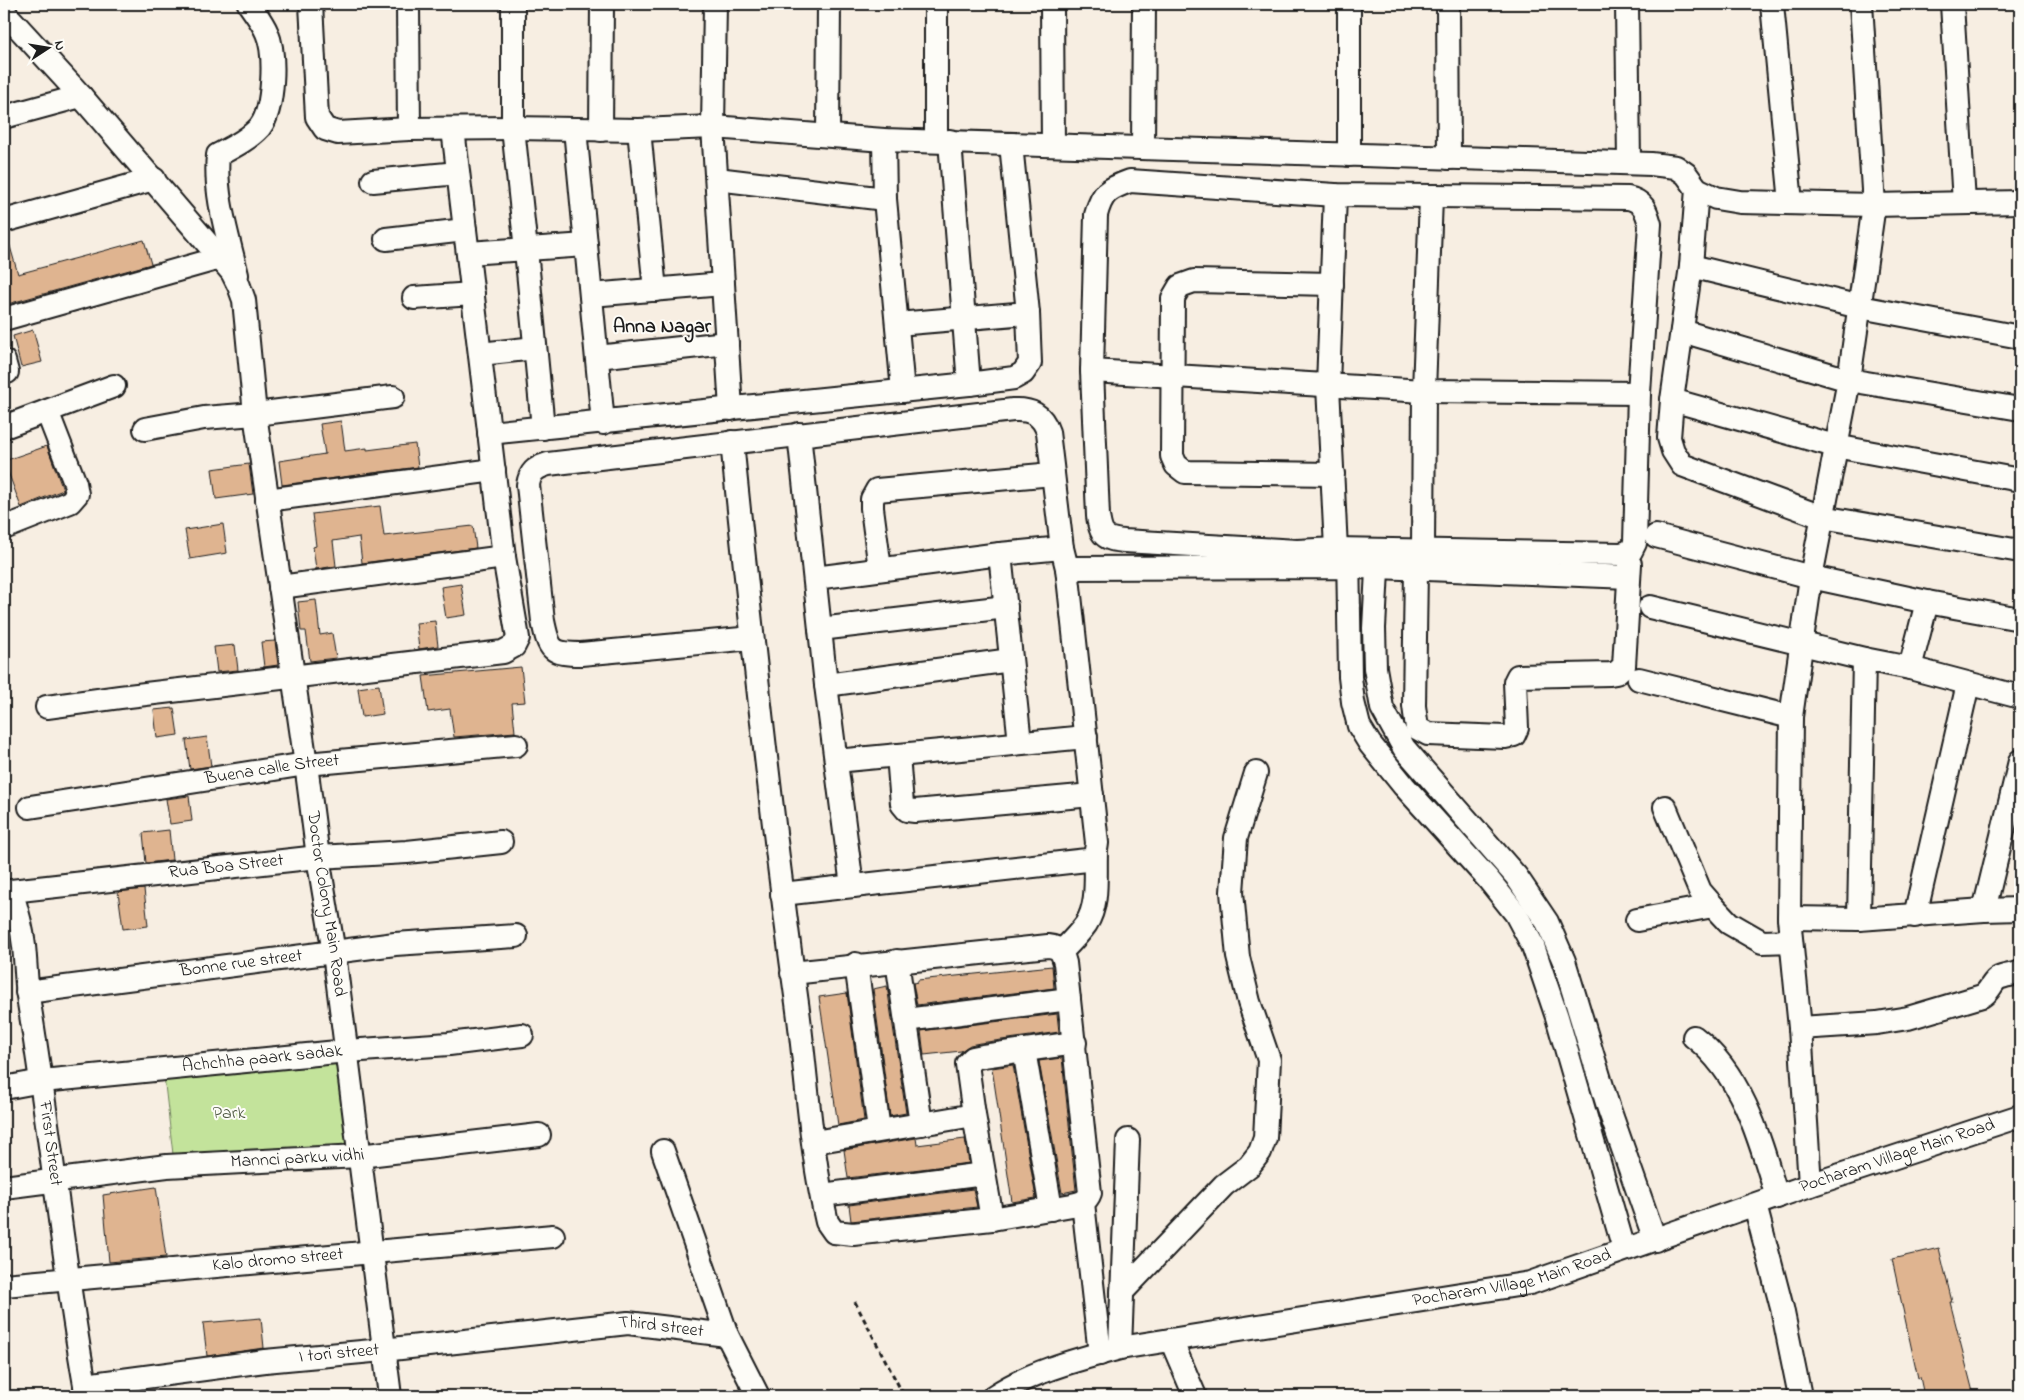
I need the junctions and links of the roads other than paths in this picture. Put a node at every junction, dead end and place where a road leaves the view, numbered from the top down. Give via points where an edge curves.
1 (250, 4) edge
2 (311, 4) edge
3 (408, 4) edge
4 (513, 4) edge
5 (602, 4) edge
6 (714, 4) edge
7 (829, 4) edge
8 (936, 4) edge
9 (1052, 4) edge
10 (1144, 4) edge
11 (1349, 4) edge
12 (1448, 4) edge
13 (1627, 4) edge
14 (1772, 4) edge
15 (1861, 4) edge
16 (1952, 4) edge
17 (4, 12) edge
18 (81, 96) junction
19 (4, 117) edge
20 (713, 127) junction
21 (513, 128) junction
22 (409, 129) junction
23 (453, 129) junction
24 (575, 129) junction
25 (601, 130) junction
26 (639, 130) junction
27 (828, 136) junction
28 (884, 140) junction
29 (943, 141) junction
30 (1011, 144) junction
31 (1053, 145) junction
32 (1143, 148) junction
33 (1349, 155) junction
34 (1449, 158) junction
35 (1629, 163) junction
36 (458, 173) junction
37 (717, 179) junction
38 (154, 180) junction
39 (373, 181) dead end
40 (1697, 189) junction
41 (1335, 195) junction
42 (1431, 197) junction
43 (885, 199) junction
44 (1964, 202) junction
45 (2020, 202) edge
46 (1791, 203) junction
47 (1874, 205) junction
48 (4, 221) edge
49 (465, 230) junction
50 (386, 239) dead end
51 (586, 245) junction
52 (526, 250) junction
53 (468, 253) junction
54 (220, 258) junction
55 (1691, 266) junction
56 (723, 284) junction
57 (1332, 284) junction
58 (239, 286) junction
59 (655, 290) junction
60 (473, 294) junction
61 (591, 296) junction
62 (414, 298) dead end
63 (1860, 307) junction
64 (1028, 313) junction
65 (963, 318) junction
66 (4, 319) edge
67 (897, 324) junction
68 (1682, 331) junction
69 (2020, 337) edge
70 (727, 343) junction
71 (535, 348) junction
72 (480, 354) junction
73 (597, 357) junction
74 (1092, 371) junction
75 (1172, 376) junction
76 (1849, 380) junction
77 (969, 384) junction
78 (114, 386) dead end
79 (1328, 386) junction
80 (903, 391) junction
81 (1424, 391) junction
82 (1639, 393) junction
83 (393, 397) dead end
84 (1672, 400) junction
85 (731, 409) junction
86 (2020, 409) edge
87 (47, 411) junction
88 (255, 414) junction
89 (603, 423) junction
90 (4, 427) edge
91 (543, 428) junction
92 (145, 429) dead end
93 (489, 433) junction
94 (799, 434) junction
95 (732, 442) junction
96 (1835, 446) junction
97 (494, 470) junction
98 (1053, 474) junction
99 (1333, 474) junction
100 (2020, 480) edge
101 (267, 500) junction
102 (1822, 518) junction
103 (4, 528) edge
104 (1656, 536) dead end
105 (1630, 551) junction
106 (2020, 551) edge
107 (1000, 554) junction
108 (1344, 556) junction
109 (504, 557) junction
110 (1064, 558) junction
111 (1378, 559) junction
112 (1420, 560) junction
113 (880, 569) junction
114 (1811, 577) junction
115 (815, 578) junction
116 (1629, 578) junction
117 (280, 587) junction
118 (1927, 602) junction
119 (1006, 607) junction
120 (1650, 607) dead end
121 (2020, 619) edge
122 (820, 629) junction
123 (752, 638) junction
124 (1800, 643) junction
125 (1864, 659) junction
126 (1011, 660) junction
127 (1910, 668) junction
128 (292, 678) junction
129 (1639, 679) dead end
130 (1968, 684) junction
131 (826, 685) junction
132 (2020, 697) edge
133 (47, 707) dead end
134 (1791, 717) junction
135 (1086, 737) junction
136 (1020, 743) junction
137 (516, 744) dead end
138 (898, 755) junction
139 (836, 761) junction
140 (2020, 761) edge
141 (306, 764) junction
142 (1256, 773) dead end
143 (1092, 795) junction
144 (30, 807) dead end
145 (1665, 807) dead end
146 (502, 842) dead end
147 (1096, 854) junction
148 (318, 858) junction
149 (852, 886) junction
150 (8, 892) edge
151 (782, 894) junction
152 (1713, 906) junction
153 (1984, 910) junction
154 (2020, 910) edge
155 (1915, 916) junction
156 (1789, 918) junction
157 (1859, 919) junction
158 (1637, 920) dead end
159 (516, 936) dead end
160 (1791, 941) junction
161 (1062, 951) junction
162 (334, 953) junction
163 (897, 960) junction
164 (856, 964) junction
165 (2020, 972) edge
166 (792, 973) junction
167 (27, 992) junction
168 (1069, 999) junction
169 (906, 1020) junction
170 (1800, 1028) junction
171 (522, 1035) dead end
172 (1694, 1037) dead end
173 (1075, 1043) junction
174 (1024, 1050) junction
175 (347, 1051) junction
176 (42, 1081) junction
177 (4, 1088) edge
178 (974, 1115) junction
179 (2020, 1116) edge
180 (921, 1124) junction
181 (879, 1130) junction
182 (539, 1135) dead end
183 (1128, 1140) dead end
184 (814, 1142) junction
185 (663, 1151) dead end
186 (359, 1156) junction
187 (984, 1174) junction
188 (55, 1181) junction
189 (1810, 1185) junction
190 (4, 1187) edge
191 (822, 1195) junction
192 (1777, 1197) junction
193 (1083, 1203) junction
194 (1755, 1205) junction
195 (1051, 1209) junction
196 (992, 1219) junction
197 (553, 1236) dead end
198 (1655, 1240) junction
199 (1624, 1249) junction
200 (371, 1252) junction
201 (68, 1280) junction
202 (4, 1285) edge
203 (1122, 1292) junction
204 (595, 1326) joint
205 (727, 1335) junction
206 (1171, 1340) junction
207 (383, 1350) junction
208 (1110, 1351) junction
209 (86, 1390) edge
210 (390, 1396) edge
211 (758, 1396) edge
212 (994, 1396) edge
213 (1195, 1396) edge
214 (1800, 1396) edge

1 - 58 street, Doctor Colony Main Road via 268,34 274,66 270,98 261,126 246,139 218,154 216,176
2 - 22 street via 317,116 325,129 338,133
3 - 22 street
4 - 21 street
5 - 25 street
6 - 20 street
7 - 27 street
8 - 29 street
9 - 31 street
10 - 32 street
11 - 33 street
12 - 34 street
13 - 35 street
14 - 46 street
15 - 47 street
16 - 44 street
17 - 18 street
18 - 19 street
18 - 38 street
20 - 26 street
20 - 27 street
20 - 37 street
21 - 23 street
21 - 24 street
21 - 52 street
22 - 23 street
23 - 36 street
24 - 25 street
24 - 51 street
25 - 26 street
26 - 59 street
27 - 28 street
28 - 29 street
28 - 43 street
29 - 30 street
29 - 65 street
30 - 31 street
30 - 64 street
31 - 32 street
32 - 33 street
33 - 34 street
34 - 35 street
35 - 40 street via 1676,167
36 - 39 street
36 - 49 street
37 - 43 street
37 - 56 street
38 - 48 street
38 - 54 street
40 - 46 street via 1716,198 1740,202
40 - 55 street
41 - 42 street
41 - 57 street
41 - 74 street via 1130,181 1113,187 1100,199 1096,215
42 - 81 street
42 - 82 street via 1628,198 1642,204 1650,224
43 - 67 street
44 - 45 street
44 - 47 street
46 - 47 street
47 - 63 street
49 - 50 street
49 - 53 street
51 - 52 street
51 - 61 street
52 - 53 street
52 - 71 street
53 - 60 street
54 - 58 street
54 - 66 street
55 - 63 street
55 - 68 street
56 - 59 street
56 - 70 street
57 - 75 street via 1194,281 1180,286 1173,298
57 - 79 street
58 - 88 street, Doctor Colony Main Road via 244,300
59 - 61 street
60 - 62 street
60 - 72 street
61 - 73 street
63 - 69 street
63 - 76 street
64 - 65 street
64 - 77 street via 1028,367 1014,378
65 - 67 street
65 - 77 street
67 - 80 street
68 - 76 street
68 - 84 street
70 - 73 street
70 - 85 street
71 - 72 street
71 - 91 street
72 - 93 street
73 - 89 street
74 - 75 street
74 - 108 street via 1098,516 1104,536 1111,540
75 - 79 street
75 - 99 street via 1172,456 1180,469 1185,472
76 - 86 street
76 - 96 street
77 - 80 street
78 - 87 street
79 - 81 street
79 - 99 street
80 - 85 street
81 - 82 street
81 - 112 street
82 - 105 street via 1635,543
83 - 88 street
84 - 96 street
84 - 102 street via 1669,438 1682,465
85 - 89 street
87 - 90 street
87 - 103 street via 77,494 70,502
88 - 92 street via 204,418
88 - 101 street, Doctor Colony Main Road
89 - 91 street
91 - 93 street
93 - 97 street
94 - 95 street
94 - 98 street via 1024,410 1034,412 1046,424
94 - 115 street
95 - 123 street
95 - 123 street via 548,464 534,470 528,485 543,621 547,640 556,651 581,654
96 - 100 street
96 - 102 street
97 - 101 street
97 - 109 street
98 - 110 street
98 - 113 street via 877,490 872,508
99 - 108 street
101 - 117 street, Doctor Colony Main Road
102 - 106 street
102 - 114 street
104 - 114 street
105 - 112 street via 1621,554
105 - 116 street
107 - 110 street
107 - 113 street
107 - 119 street
108 - 110 street
108 - 111 street
108 - 199 street via 1350,677 1359,726 1404,786 1516,914 1533,946 1558,1017
109 - 117 street
109 - 128 street via 518,638 510,650
110 - 135 street
111 - 112 street
111 - 198 street via 1374,636 1382,708 1404,748 1516,876 1547,922 1564,961 1608,1106
112 - 116 street
112 - 116 street via 1414,706 1417,728 1428,734 1514,735 1517,728 1515,682 1518,676 1616,673 1624,666
113 - 115 street
114 - 118 street
114 - 124 street
115 - 122 street
117 - 128 street, Doctor Colony Main Road
118 - 121 street
118 - 127 street
119 - 122 street
119 - 126 street
120 - 124 street
122 - 131 street
123 - 151 street
124 - 125 street
124 - 134 street
125 - 127 street
125 - 157 street
126 - 131 street
126 - 136 street
127 - 130 street
128 - 133 street
128 - 141 street, Doctor Colony Main Road
129 - 134 street
130 - 132 street
130 - 155 street
131 - 139 street
134 - 156 street
135 - 136 street
135 - 143 street
136 - 138 street
137 - 141 street, Buena calle Street
138 - 139 street
138 - 143 street via 902,804 906,810
139 - 149 street
140 - 153 street
141 - 144 street, Buena calle Street
141 - 148 street, Doctor Colony Main Road
142 - 203 street via 1236,838 1232,892 1238,957 1269,1060 1265,1138 1260,1152 1249,1166 1224,1186
143 - 147 street
145 - 152 street via 1700,891
146 - 148 street, Rua Boa Street
147 - 149 street via 1087,860
147 - 161 street via 1092,911 1086,924
148 - 150 street, Rua Boa Street
148 - 162 street, Doctor Colony Main Road
149 - 151 street
150 - 167 street, First Street via 21,927
151 - 166 street
152 - 158 street
152 - 160 street via 1729,923 1762,942
153 - 154 street
153 - 155 street
155 - 157 street
156 - 157 street
156 - 160 street
159 - 162 street, Bonne rue street via 396,944
160 - 170 street
161 - 163 street via 1048,946
161 - 168 street
162 - 167 street, Bonne rue street
162 - 175 street, Doctor Colony Main Road
163 - 164 street
163 - 169 street
164 - 166 street
164 - 181 street
165 - 170 street via 2000,978 1982,996 1908,1018
166 - 184 street
167 - 176 street, First Street
168 - 169 street
168 - 173 street
169 - 180 street
170 - 189 street
171 - 175 street, Achchha paark sadak
172 - 192 street via 1710,1049 1722,1065 1748,1110
173 - 174 street
173 - 193 street via 1090,1193
174 - 178 street via 970,1060 967,1069
174 - 195 street
175 - 176 street, Achchha paark sadak
175 - 186 street, Doctor Colony Main Road
176 - 177 street, Achchha paark sadak
176 - 188 street, First Street
178 - 180 street
178 - 187 street
179 - 189 street, Pocharam Village Main Road
180 - 181 street
181 - 184 street
182 - 186 street, Mannci parku vidhi
183 - 203 street
184 - 191 street
185 - 205 street
186 - 188 street, Mannci parku vidhi via 167,1166
186 - 200 street, Doctor Colony Main Road
187 - 191 street
187 - 196 street
188 - 190 street, Mannci parku vidhi
188 - 201 street, First Street
189 - 192 street, Pocharam Village Main Road
191 - 196 street via 827,1222 834,1232 843,1234
192 - 194 street, Pocharam Village Main Road
193 - 195 street
193 - 208 street
194 - 198 street, Pocharam Village Main Road
194 - 214 street via 1782,1308
195 - 196 street
197 - 200 street, Kalo dromo street
198 - 199 street, Pocharam Village Main Road
199 - 206 street, Pocharam Village Main Road via 1530,1283
200 - 201 street, Kalo dromo street
200 - 207 street, Doctor Colony Main Road
201 - 202 street, Kalo dromo street
201 - 209 street, First Street
203 - 208 street
204 - 205 street, Third street via 628,1323
204 - 207 street, I tori street
205 - 211 street
206 - 208 street, Pocharam Village Main Road
206 - 213 street
207 - 209 street, I tori street via 265,1361
207 - 210 street, Doctor Colony Main Road
208 - 212 street, Pocharam Village Main Road via 1036,1374

